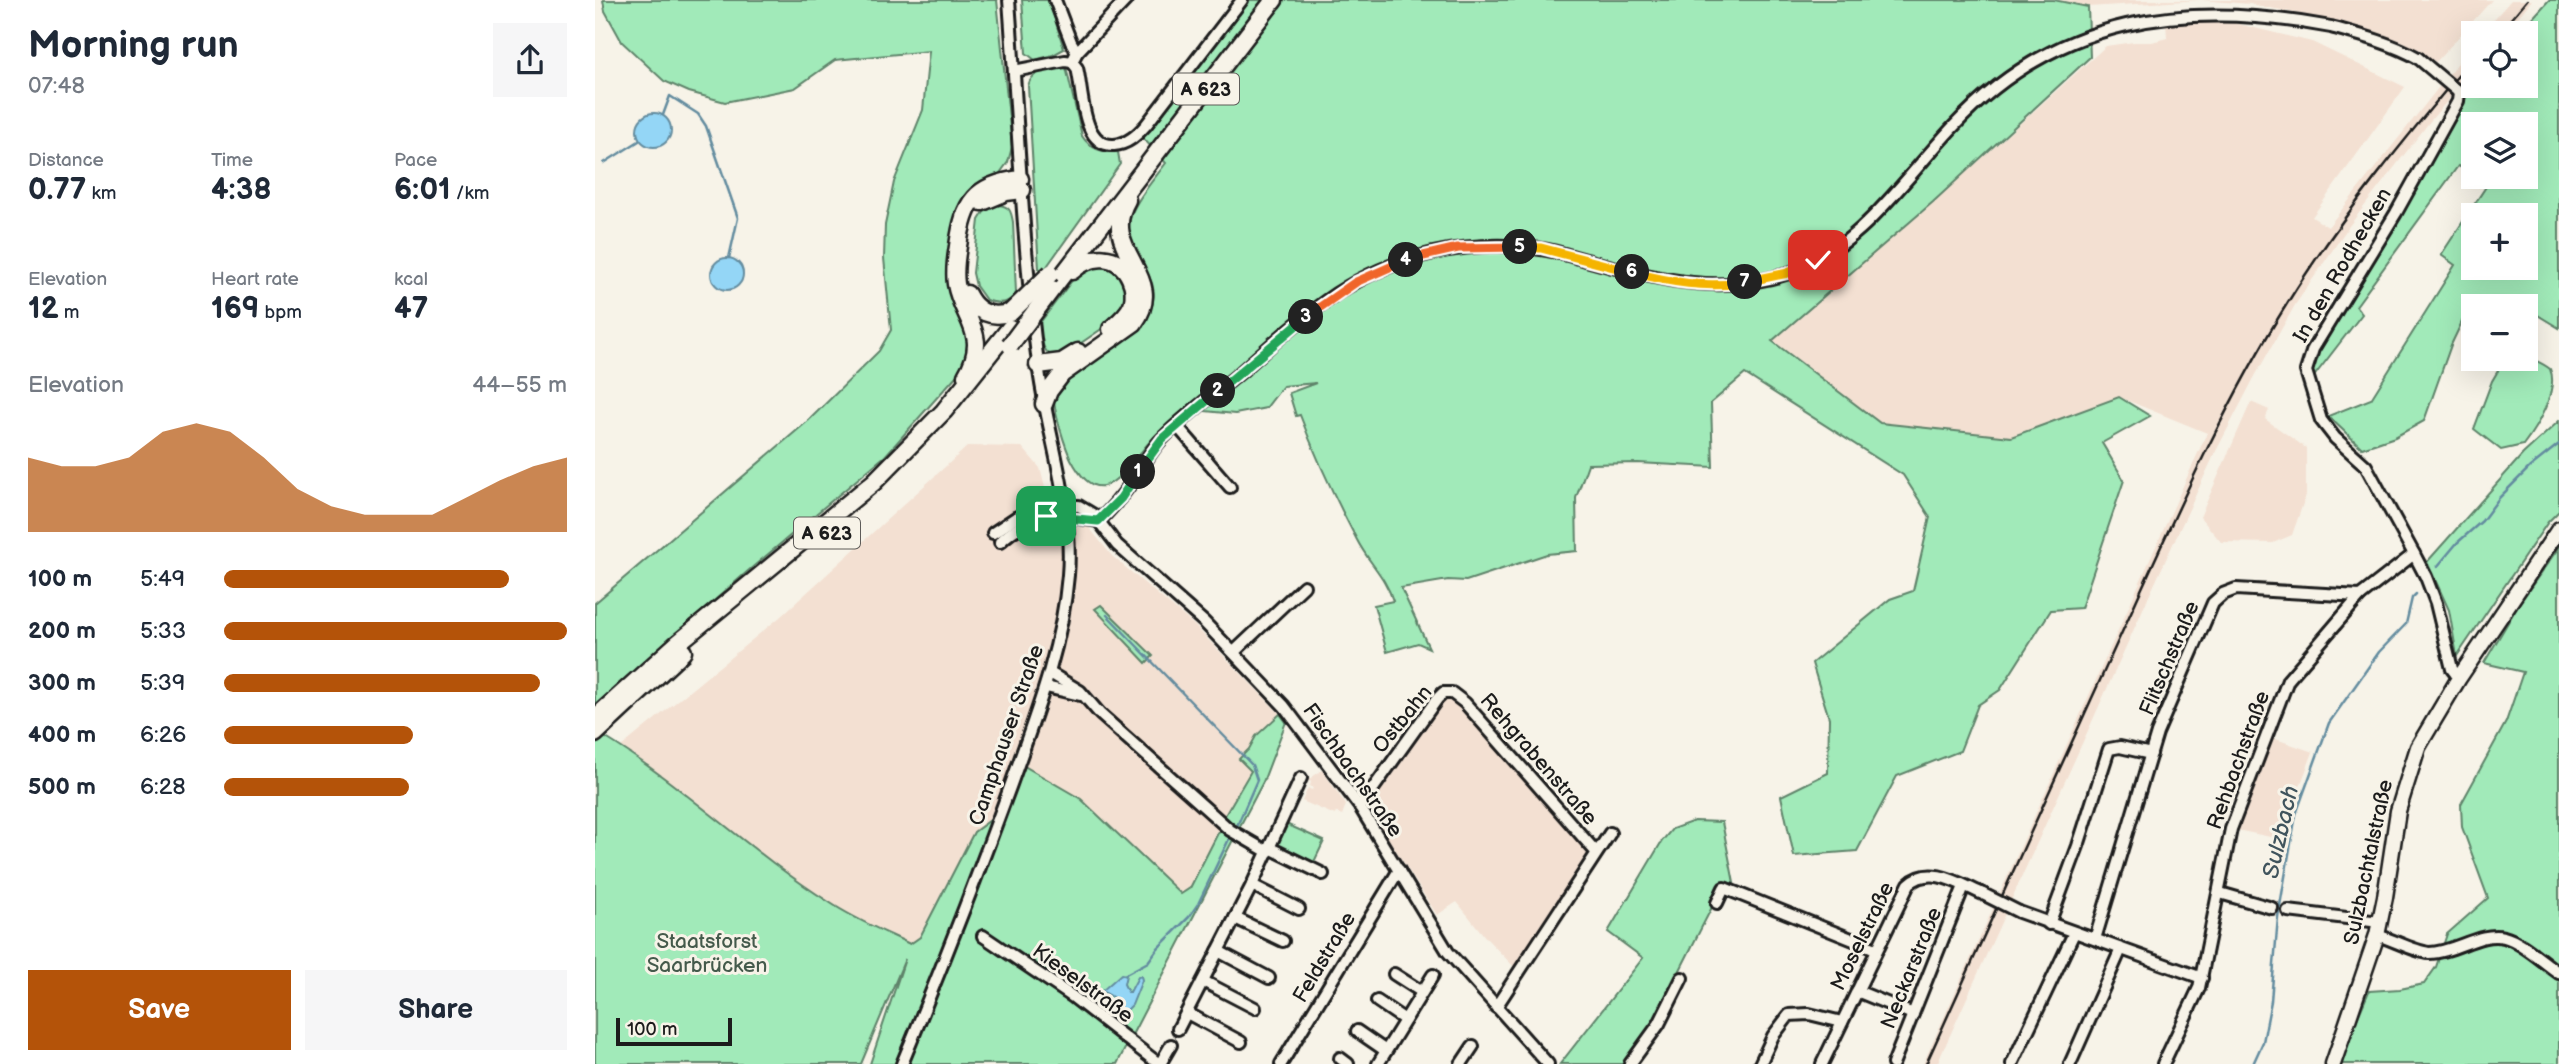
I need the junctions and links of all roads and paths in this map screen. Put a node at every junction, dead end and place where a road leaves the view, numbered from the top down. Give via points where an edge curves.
1 (1009, 0) edge
2 (1055, 0) edge
3 (1126, 0) edge
4 (1242, 0) edge
5 (1262, 0) edge
6 (1274, 0) edge
7 (1075, 57) junction
8 (1014, 71) junction
9 (1147, 166) junction
10 (1021, 185) junction
11 (1053, 276) junction
12 (1011, 320) junction
13 (1039, 369) junction
14 (1062, 374) junction
15 (1044, 404) junction
16 (944, 411) junction
17 (1177, 426) junction
18 (1058, 473) junction
19 (1230, 487) dead end
20 (1064, 504) junction
21 (1039, 508) junction
22 (1065, 517) junction
23 (1098, 521) junction
24 (2559, 529) edge
25 (2414, 554) junction
26 (1304, 586) dead end
27 (2360, 596) junction
28 (1234, 652) junction
29 (1051, 673) junction
30 (2459, 678) junction
31 (1046, 687) junction
32 (1452, 692) joint
33 (1083, 696) junction
34 (595, 718) edge
35 (595, 734) edge
36 (2151, 754) junction
37 (1301, 778) dead end
38 (1360, 807) junction
39 (1610, 832) dead end
40 (1269, 850) junction
41 (1596, 852) junction
42 (1399, 870) junction
43 (1323, 874) dead end
44 (1252, 885) junction
45 (1964, 886) junction
46 (2220, 892) junction
47 (1717, 903) dead end
48 (2272, 908) dead end
49 (1299, 909) dead end
50 (2288, 911) dead end
51 (1235, 918) junction
52 (2049, 923) junction
53 (2378, 929) junction
54 (2074, 933) junction
55 (983, 936) dead end
56 (2095, 939) junction
57 (1283, 941) dead end
58 (1876, 949) junction
59 (2121, 949) junction
60 (1219, 951) junction
61 (2559, 973) edge
62 (1394, 974) dead end
63 (1433, 975) dead end
64 (1269, 978) dead end
65 (1682, 978) dead end
66 (2202, 978) junction
67 (1203, 981) junction
68 (1857, 991) junction
69 (1422, 992) junction
70 (1377, 1001) dead end
71 (1496, 1007) junction
72 (1255, 1008) dead end
73 (1188, 1013) junction
74 (1913, 1014) junction
75 (1405, 1020) junction
76 (1842, 1022) junction
77 (1178, 1029) dead end
78 (1357, 1031) dead end
79 (1241, 1042) dead end
80 (1171, 1045) dead end
81 (1473, 1045) dead end
82 (1386, 1051) junction
83 (902, 1064) edge
84 (1160, 1064) edge
85 (1281, 1064) edge
86 (1377, 1064) edge
87 (1461, 1064) edge
88 (1548, 1064) edge
89 (1630, 1064) edge
90 (1760, 1064) edge
91 (1822, 1064) edge
92 (1893, 1064) edge
93 (2012, 1064) edge
94 (2070, 1064) edge
95 (2163, 1064) edge
96 (2333, 1064) edge

1 - 8 street, Camphauser Straße
2 - 7 street
3 - 7 street
4 - 7 street via 1146,125 1122,144 1100,143 1090,132
5 - 11 highway, A 623
6 - 9 highway, A 623
7 - 8 street
8 - 10 street, Camphauser Straße
9 - 11 highway, A 623
9 - 14 highway, A 623 via 1124,205 1119,230 1144,288 1140,314 1116,337
10 - 12 highway via 977,206 969,223 965,256 966,290 975,306
10 - 13 street, Camphauser Straße
10 - 16 highway via 1002,181 979,193 961,222 956,282 974,326 975,353 971,369
11 - 12 highway, bridge
11 - 13 highway via 1106,258 1124,268 1134,298 1126,314 1099,338 1062,362
11 - 35 highway, A 623, bridge via 1010,345 951,418 881,489 694,643
12 - 16 highway, A 623
13 - 14 highway via 1053,376
13 - 15 street, Camphauser Straße
14 - 15 highway
15 - 18 street, Camphauser Straße
16 - 34 highway, A 623 via 874,482 678,643
17 - 19 street
17 - 23 street
17 - 25 street, In den Rodhecken, bridge via 1325,302 1356,282 1413,257 1479,247 1541,248 1670,281 1716,285 1788,273 1837,248 1873,218 1954,125 2036,56 2130,18 2175,10 2256,11 2292,16 2405,50 2458,91 2458,101 2313,349 2305,371 2321,420 2366,466
18 - 20 street, Camphauser Straße
18 - 21 street via 1050,500
20 - 21 street
20 - 22 street, Camphauser Straße
20 - 23 street, Fischbachstraße via 1087,509
21 - 22 street via 1017,517 997,538 1026,522
22 - 23 street
22 - 29 street, Camphauser Straße via 1069,572
23 - 28 street, Fischbachstraße via 1117,545
24 - 30 main road, Sulzbachtalstraße
25 - 27 street, Rehbachstraße
25 - 30 street, In den Rodhecken via 2436,603 2452,669
26 - 28 street
27 - 36 street, Flitschstraße via 2236,589 2223,594 2213,603
27 - 46 street, Rehbachstraße via 2288,680 2237,810
28 - 38 street, Fischbachstraße via 1284,706
29 - 31 street, Camphauser Straße
29 - 33 street
30 - 53 main road, Sulzbachtalstraße via 2418,747 2404,786
31 - 33 street
31 - 83 street, Camphauser Straße
32 - 38 street, Ostbahn via 1443,692 1437,699
32 - 41 street, Rehgrabenstraße
33 - 40 street via 1230,830
36 - 52 street via 2109,749
36 - 56 street, Flitschstraße
37 - 40 street
38 - 42 street, Fischbachstraße
39 - 41 street, Rehgrabenstraße
40 - 43 street
40 - 44 street
41 - 71 street, Rehgrabenstraße
42 - 71 street, Fischbachstraße via 1448,952
42 - 85 street, Feldstraße
44 - 49 street
44 - 51 street
45 - 52 street, bridge
45 - 58 street, Moselstraße via 1932,874 1916,878 1903,892
45 - 74 street, Neckarstraße
46 - 48 street
46 - 66 street, Rehbachstraße
47 - 58 street via 1724,888
50 - 53 street
51 - 57 street
51 - 60 street
52 - 54 street
53 - 61 street via 2427,953 2501,936 2514,940
53 - 96 main road, Sulzbachtalstraße
54 - 56 street
54 - 93 street
55 - 84 street, Kieselstraße
56 - 59 street
58 - 68 street, Moselstraße
59 - 66 street
59 - 94 street
60 - 64 street
60 - 67 street
62 - 69 street
63 - 69 street
65 - 89 street via 1659,1024
66 - 95 street, Rehbachstraße
67 - 72 street
67 - 73 street
68 - 74 street
68 - 76 street, Moselstraße
69 - 75 street
70 - 75 street
71 - 88 street, Fischbachstraße
73 - 77 street
73 - 79 street
74 - 92 street, Neckarstraße
75 - 82 street
76 - 90 street, Moselstraße via 1809,1014 1789,1015
76 - 91 street, Moselstraße
78 - 82 street
80 - 84 street
81 - 87 street
82 - 86 street

